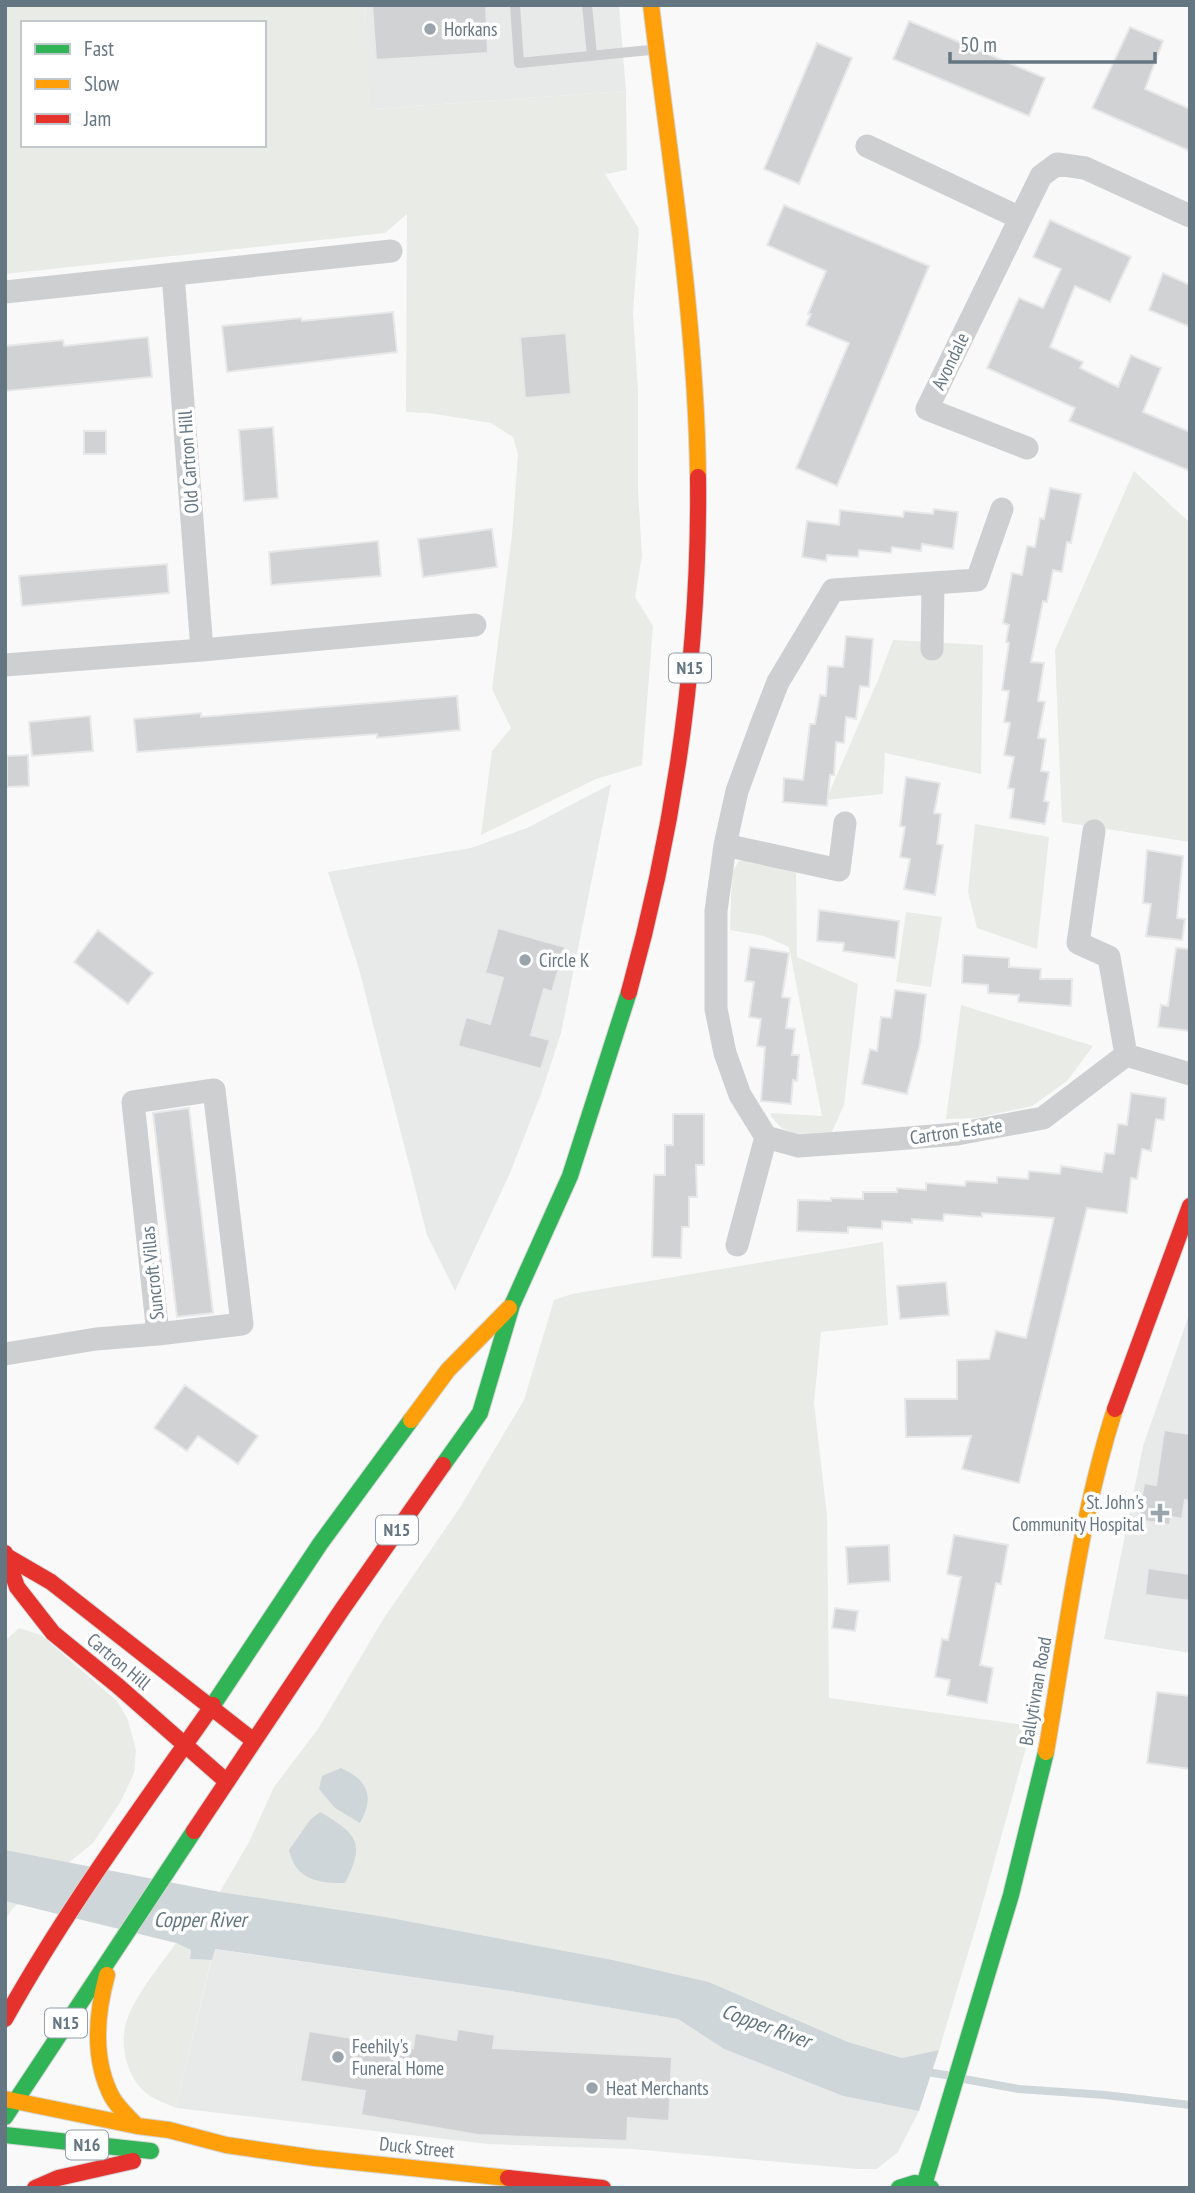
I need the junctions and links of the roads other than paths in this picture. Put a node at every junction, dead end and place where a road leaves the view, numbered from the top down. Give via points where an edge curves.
1 (514, 5) edge
2 (587, 5) edge
3 (651, 5) edge
4 (657, 49) junction
5 (592, 56) junction
6 (867, 146) dead end
7 (1190, 216) edge
8 (1020, 218) junction
9 (391, 251) dead end
10 (173, 274) junction
11 (5, 292) edge
12 (1027, 449) dead end
13 (1002, 509) dead end
14 (933, 583) junction
15 (475, 625) dead end
16 (932, 649) dead end
17 (202, 650) junction
18 (5, 665) edge
19 (845, 823) dead end
20 (1094, 831) dead end
21 (724, 845) junction
22 (1126, 1055) junction
23 (1190, 1074) edge
24 (766, 1137) junction
25 (1190, 1206) edge
26 (737, 1245) dead end
27 (512, 1305) junction
28 (158, 1334) junction
29 (5, 1354) edge
30 (7, 1555) edge
31 (212, 1707) junction
32 (254, 1741) junction
33 (184, 1745) junction
34 (226, 1781) junction
35 (118, 1943) junction
36 (5, 2020) edge
37 (8, 2106) edge
38 (136, 2126) junction
39 (5, 2135) edge
40 (226, 2145) junction
41 (186, 2152) dead end
42 (112, 2165) junction
43 (60, 2183) edge
44 (928, 2186) edge
45 (98, 2187) edge
46 (35, 2188) edge
47 (603, 2188) edge
48 (899, 2188) edge

1 - 5 lane via 519,63
2 - 5 lane
3 - 4 main road, N15
4 - 5 lane
4 - 27 main road, N15 via 697,411 699,555 689,683 668,830 622,1019 570,1176
6 - 8 street
7 - 8 street, Avondale via 1085,168 1057,164 1041,176
8 - 12 street, Avondale via 927,409
9 - 10 street
10 - 11 street
10 - 17 street, Old Cartron Hill
13 - 14 street via 977,580
14 - 16 street
14 - 21 street via 834,590 778,682 737,791
15 - 17 street
17 - 18 street
19 - 21 street via 839,870
20 - 22 street via 1077,943 1109,957
21 - 24 street via 716,911 716,1009 724,1053 740,1095
22 - 23 street
22 - 24 street, Cartron Estate via 1043,1118 957,1135 798,1146
24 - 26 street
25 - 44 main road, Ballytivnan Road via 1103,1447 1045,1756 1012,1895
27 - 31 main road, N15 via 448,1370 320,1544
27 - 32 main road, N15 via 480,1413
28 - 28 street, Suncroft Villas via 133,1102 214,1090 242,1324
28 - 29 street, Suncroft Villas
30 - 31 main road, Cartron Hill via 51,1582
30 - 33 main road, Cartron Hill via 17,1587 53,1633
31 - 32 main road, Cartron Hill
31 - 33 main road, N15
32 - 34 main road, N15
33 - 34 main road, Cartron Hill
33 - 36 main road, N15 via 37,1961
34 - 35 main road, N15
35 - 37 main road, N15
35 - 38 main road via 98,2003 97,2052 113,2099
37 - 38 main road, Duck Street / N16
38 - 40 main road, Duck Street / N16
39 - 42 main road, N16 via 169,2153
40 - 41 main road, Duck Street / N16
40 - 47 main road, Duck Street / N16
42 - 43 main road
42 - 45 main road
43 - 46 main road
44 - 48 main road via 915,2183

